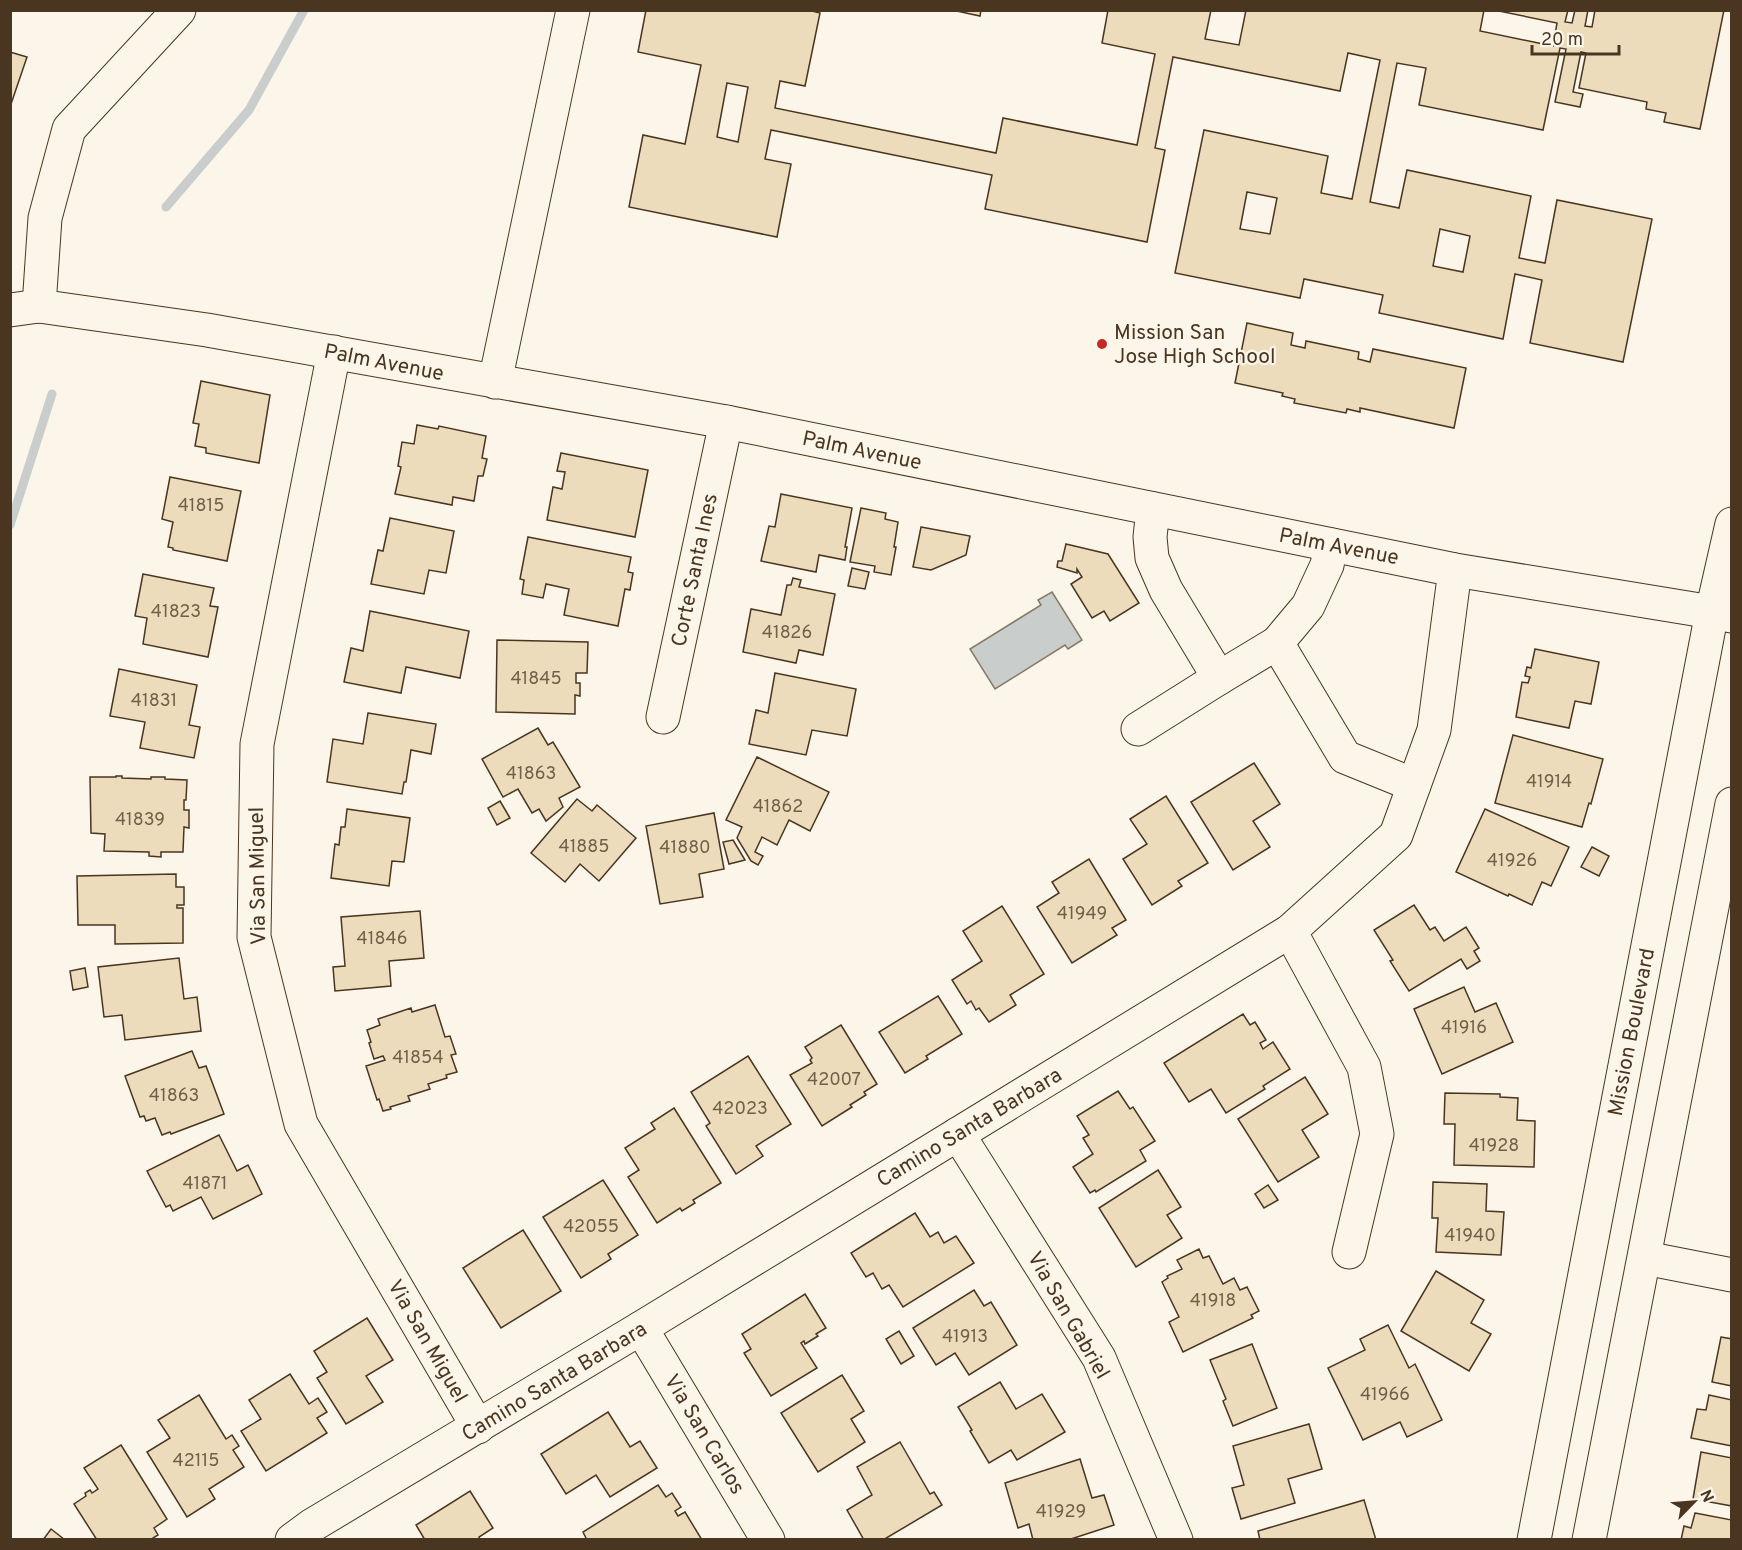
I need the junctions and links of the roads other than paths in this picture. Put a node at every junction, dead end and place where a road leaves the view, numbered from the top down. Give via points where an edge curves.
1 (179, 10) edge
2 (573, 10) edge
3 (25, 308) edge
4 (334, 352) junction
5 (495, 382) junction
6 (726, 422) junction
7 (1153, 509) junction
8 (1731, 524) edge
9 (1331, 545) junction
10 (1455, 570) junction
11 (1722, 614) edge
12 (1277, 643) junction
13 (1219, 678) junction
14 (663, 717) dead end
15 (1138, 729) dead end
16 (1414, 785) junction
17 (1731, 804) edge
18 (1290, 932) junction
19 (958, 1134) junction
20 (1349, 1252) dead end
21 (1645, 1258) junction
22 (1731, 1275) edge
23 (641, 1328) junction
24 (478, 1427) junction
25 (308, 1535) edge
26 (768, 1539) edge
27 (1176, 1539) edge
28 (1534, 1539) edge
29 (1589, 1539) edge

1 - 3 street via 69,129
2 - 5 street
3 - 4 street, Palm Avenue via 207,330
4 - 5 street, Palm Avenue
4 - 24 street, Via San Miguel via 257,744 254,937 301,1125
5 - 6 street, Palm Avenue
6 - 7 street, Palm Avenue
6 - 14 street, Corte Santa Ines
7 - 9 street, Palm Avenue
7 - 13 street via 1152,558 1166,590
8 - 11 street, Mission Boulevard
9 - 10 street, Palm Avenue
9 - 12 street via 1327,565 1308,606
10 - 11 street, Palm Avenue
10 - 16 street, Camino Santa Barbara via 1434,730
11 - 28 street, Mission Boulevard
12 - 13 street
12 - 16 street via 1345,757
13 - 15 street
16 - 18 street, Camino Santa Barbara via 1396,835
17 - 21 street
18 - 19 street, Camino Santa Barbara
18 - 20 street via 1364,1068 1377,1134
19 - 23 street, Camino Santa Barbara
19 - 27 street, Via San Gabriel via 1099,1358
21 - 22 street
21 - 29 street
23 - 24 street, Camino Santa Barbara
23 - 26 street, Via San Carlos
24 - 25 street, Camino Santa Barbara

